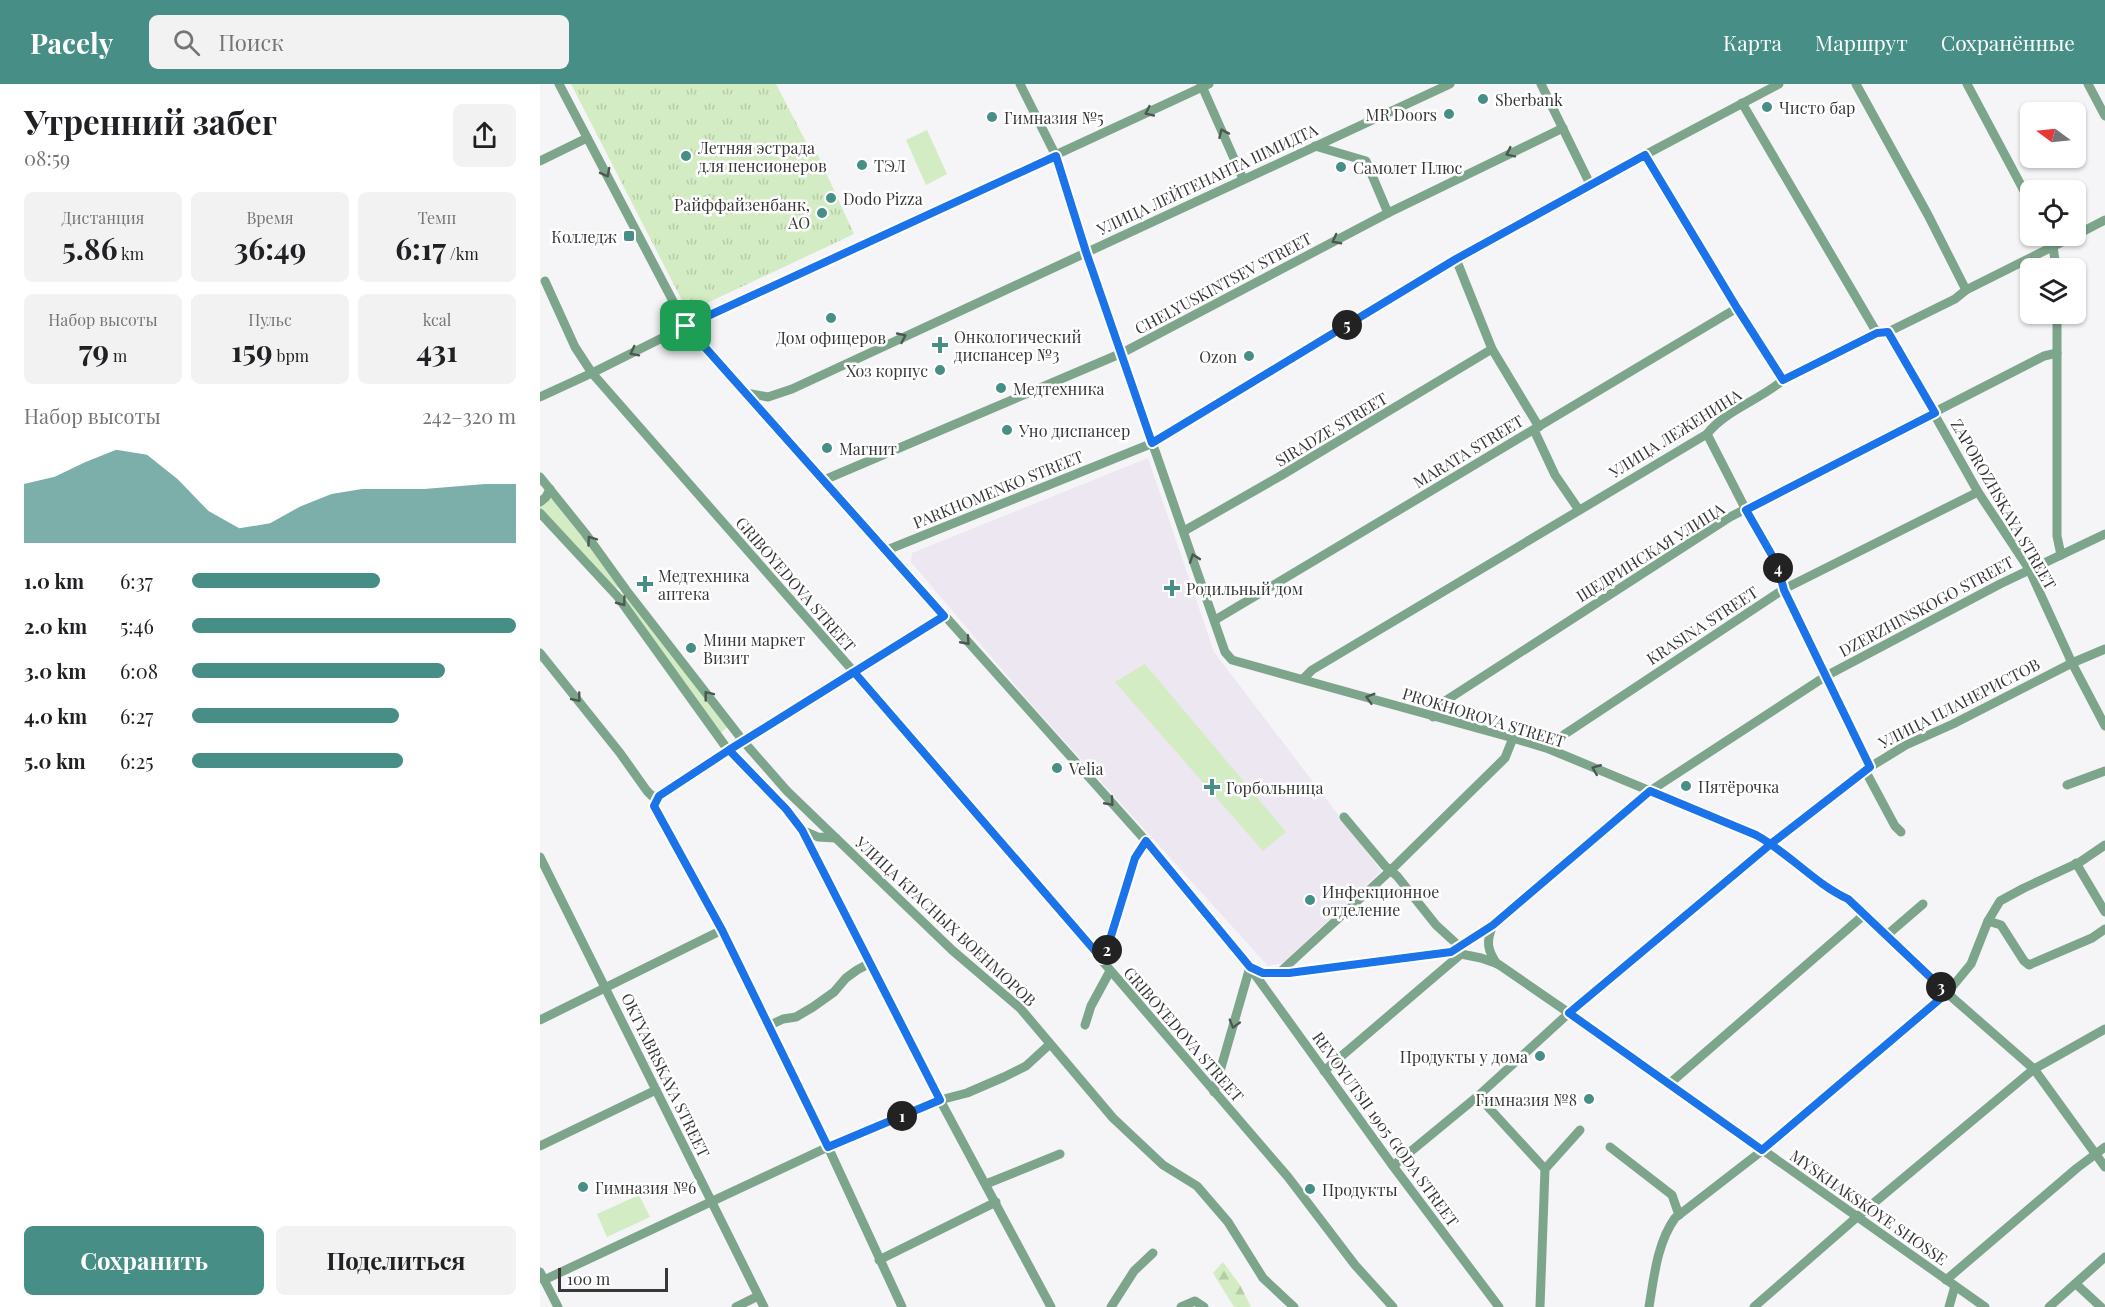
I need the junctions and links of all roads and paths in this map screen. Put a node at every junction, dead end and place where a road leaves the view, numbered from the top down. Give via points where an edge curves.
1 (559, 84) edge
2 (1020, 84) edge
3 (1450, 84) edge
4 (1541, 84) edge
5 (1779, 84) edge
6 (1856, 84) edge
7 (1967, 84) edge
8 (2088, 84) edge
9 (1204, 85) edge
10 (1742, 103) junction
11 (2105, 116) edge
12 (1563, 128) junction
13 (587, 138) junction
14 (1315, 146) junction
15 (1645, 155) junction
16 (1056, 156) junction
17 (540, 161) edge
18 (1243, 179) junction
19 (2020, 183) edge
20 (1590, 184) junction
21 (1388, 213) junction
22 (2105, 220) edge
23 (2086, 230) edge
24 (2053, 246) joint
25 (1086, 252) junction
26 (2055, 258) edge
27 (1456, 259) junction
28 (545, 280) dead end
29 (1966, 290) junction
30 (1737, 308) junction
31 (2057, 324) edge
32 (686, 326) junction
33 (1888, 332) junction
34 (1877, 333) junction
35 (1492, 349) junction
36 (1122, 353) junction
37 (2057, 353) junction
38 (592, 374) junction
39 (1783, 380) junction
40 (746, 393) junction
41 (540, 397) edge
42 (1935, 413) junction
43 (1536, 428) junction
44 (1707, 434) junction
45 (1152, 443) junction
46 (540, 477) edge
47 (824, 480) junction
48 (550, 489) junction
49 (1978, 492) junction
50 (540, 502) edge
51 (1579, 510) junction
52 (1746, 510) junction
53 (540, 513) edge
54 (1184, 531) junction
55 (2105, 534) edge
56 (886, 550) junction
57 (2061, 555) junction
58 (2029, 569) junction
59 (1784, 590) junction
60 (944, 616) junction
61 (1215, 620) junction
62 (2105, 649) edge
63 (540, 653) edge
64 (2072, 663) junction
65 (854, 672) junction
66 (1826, 676) junction
67 (1303, 679) junction
68 (1433, 717) junction
69 (2105, 726) edge
70 (1513, 738) junction
71 (744, 742) junction
72 (729, 750) junction
73 (1549, 750) junction
74 (1868, 768) junction
75 (2105, 771) edge
76 (1621, 779) junction
77 (2067, 785) dead end
78 (1650, 791) junction
79 (648, 792) junction
80 (659, 796) junction
81 (654, 806) junction
82 (1626, 811) junction
83 (1344, 817) dead end
84 (802, 830) junction
85 (1901, 832) dead end
86 (836, 838) junction
87 (1146, 841) junction
88 (1772, 843) junction
89 (2105, 845) edge
90 (540, 857) edge
91 (2076, 863) junction
92 (1391, 870) junction
93 (1923, 904) dead end
94 (2105, 912) edge
95 (1865, 914) junction
96 (1988, 921) junction
97 (1493, 925) junction
98 (2105, 929) edge
99 (722, 930) junction
100 (1887, 935) junction
101 (1457, 951) junction
102 (1102, 959) junction
103 (870, 963) junction
104 (1498, 964) junction
105 (1251, 968) junction
106 (1110, 971) junction
107 (1279, 973) junction
108 (1245, 986) junction
109 (1264, 986) junction
110 (605, 987) junction
111 (1947, 993) junction
112 (1569, 1013) junction
113 (540, 1020) edge
114 (1084, 1025) dead end
115 (768, 1026) junction
116 (2105, 1029) edge
117 (1050, 1044) junction
118 (2034, 1069) junction
119 (1324, 1071) junction
120 (1669, 1084) junction
121 (656, 1090) junction
122 (1214, 1092) junction
123 (1478, 1096) junction
124 (940, 1100) junction
125 (1580, 1130) dead end
126 (540, 1146) edge
127 (828, 1147) junction
128 (1610, 1147) dead end
129 (2105, 1147) edge
130 (1762, 1150) junction
131 (2095, 1153) junction
132 (1060, 1154) dead end
133 (1393, 1166) junction
134 (2105, 1167) edge
135 (1545, 1168) junction
136 (986, 1184) junction
137 (712, 1202) junction
138 (996, 1202) junction
139 (1679, 1215) junction
140 (1857, 1217) junction
141 (1152, 1252) dead end
142 (2105, 1257) edge
143 (879, 1260) junction
144 (542, 1276) edge
145 (1946, 1280) junction
146 (2076, 1284) junction
147 (1955, 1286) junction
148 (758, 1296) junction
149 (558, 1307) edge
150 (736, 1307) edge
151 (764, 1307) edge
152 (902, 1307) edge
153 (1051, 1307) edge
154 (1111, 1307) edge
155 (1181, 1307) edge
156 (1204, 1307) edge
157 (1294, 1307) edge
158 (1393, 1307) edge
159 (1499, 1307) edge
160 (1540, 1307) edge
161 (1649, 1307) edge
162 (1754, 1307) edge
163 (1949, 1307) edge
164 (1985, 1307) edge
165 (2049, 1307) edge
166 (2101, 1307) edge

1 - 13 street, REVOYUTSII 1905 GODA STREET
2 - 16 street
3 - 14 street, УЛИЦА ЛЕЙТЕНАНТА ШМИДТА
4 - 12 street
5 - 10 street, PARKHOMENKO STREET
6 - 29 street
7 - 19 street
8 - 11 street
9 -> 16 street
18 -> 9 street
10 - 15 street, PARKHOMENKO STREET
10 - 34 street
12 - 20 street
12 -> 21 street, CHELYUSKINTSEV STREET
13 - 17 street
13 -> 32 street, REVOYUTSII 1905 GODA STREET
14 - 18 street, УЛИЦА ЛЕЙТЕНАНТА ШМИДТА
14 - 21 street via 1366,161
15 - 20 street, PARKHOMENKO STREET
15 - 30 street
16 - 25 street
16 - 32 street
18 - 25 street, УЛИЦА ЛЕЙТЕНАНТА ШМИДТА
20 - 27 street, PARKHOMENKO STREET
21 -> 36 street, CHELYUSKINTSEV STREET
22 - 23 street, УЛИЦА ЛЕЖЕНИНА
24 - 26 street
24 - 29 street, УЛИЦА ЛЕЖЕНИНА
25 - 36 street
40 -> 25 street, УЛИЦА ЛЕЙТЕНАНТА ШМИДТА via 768,397 792,389
27 - 35 street
27 - 45 street, PARKHOMENKO STREET
28 - 38 street, GRIBOYEDOVA STREET via 575,347
29 - 33 street, УЛИЦА ЛЕЖЕНИНА
30 - 39 street
30 - 43 street, MARATA STREET
31 - 37 street
32 -> 38 street
32 - 40 street, REVOYUTSII 1905 GODA STREET
33 - 34 street, УЛИЦА ЛЕЖЕНИНА
33 - 42 street, ZAPOROZHSKAYA STREET
34 - 39 street, УЛИЦА ЛЕЖЕНИНА
35 - 43 street
35 - 54 street, SIRADZE STREET
36 - 45 street
36 - 47 street, CHELYUSKINTSEV STREET
37 - 42 street, ЩЕДРИНСКАЯ УЛИЦА via 2044,356
37 - 57 street via 2057,536
38 - 41 street
38 - 65 street, GRIBOYEDOVA STREET
39 - 44 street, УЛИЦА ЛЕЖЕНИНА via 1715,424
40 - 47 street, REVOYUTSII 1905 GODA STREET
42 - 49 street, ZAPOROZHSKAYA STREET
42 - 52 street, ЩЕДРИНСКАЯ УЛИЦА
43 - 51 street via 1555,475
43 - 61 street, MARATA STREET
44 - 51 street, УЛИЦА ЛЕЖЕНИНА
44 - 52 street
45 - 54 street
45 - 56 street, PARKHOMENKO STREET
46 - 48 street, УЛИЦА КРАСНЫХ ВОЕНМОРОВ
47 - 56 street, REVOYUTSII 1905 GODA STREET
48 - 50 street
71 -> 48 street, УЛИЦА КРАСНЫХ ВОЕНМОРОВ
49 - 58 street, ZAPOROZHSKAYA STREET
49 - 59 street, KRASINA STREET
51 - 67 street, УЛИЦА ЛЕЖЕНИНА
52 - 59 street via 1777,564
52 - 68 street, ЩЕДРИНСКАЯ УЛИЦА via 1442,703
53 -> 72 street via 618,597
61 -> 54 street
55 - 57 street, DZERZHINSKOGO STREET
56 - 60 street, REVOYUTSII 1905 GODA STREET
57 - 58 street, DZERZHINSKOGO STREET
58 - 64 street, ZAPOROZHSKAYA STREET
58 - 66 street, DZERZHINSKOGO STREET
59 - 66 street
59 - 73 street, KRASINA STREET via 1574,728
60 - 65 street
60 -> 87 street, REVOYUTSII 1905 GODA STREET
61 - 67 street, PROKHOROVA STREET via 1225,652 1232,660
62 - 64 street, УЛИЦА ПЛАНЕРИСТОВ
63 -> 79 street
64 - 69 street, ZAPOROZHSKAYA STREET
64 - 74 street, УЛИЦА ПЛАНЕРИСТОВ via 1906,745
65 - 71 street
65 - 102 street, GRIBOYEDOVA STREET
66 - 74 street
66 - 78 street, DZERZHINSKOGO STREET
68 -> 67 street, PROKHOROVA STREET
68 - 70 street, PROKHOROVA STREET
70 - 73 street, PROKHOROVA STREET
70 - 92 street via 1505,758
71 - 72 street
71 - 86 street, УЛИЦА КРАСНЫХ ВОЕНМОРОВ
72 - 80 street
72 - 84 street
76 -> 73 street, PROKHOROVA STREET
74 - 85 street
74 - 88 street, УЛИЦА ПЛАНЕРИСТОВ
75 - 77 street
76 - 78 street, PROKHOROVA STREET
76 - 82 street via 1634,792
78 - 82 street, DZERZHINSKOGO STREET
78 - 88 street, PROKHOROVA STREET
79 - 80 street
79 - 81 street
80 - 81 street
81 - 99 street
82 - 97 street, DZERZHINSKOGO STREET
83 - 92 street
84 - 86 street via 818,837
84 - 103 street
86 - 117 street, УЛИЦА КРАСНЫХ ВОЕНМОРОВ via 952,950 1020,1008
87 - 102 street via 1135,858
87 - 105 street, REVOYUTSII 1905 GODA STREET
88 - 95 street, PROKHOROVA STREET
88 - 112 street, УЛИЦА ПЛАНЕРИСТОВ
89 - 91 street
90 - 110 street, OKTYABRSKAYA STREET
91 - 94 street
91 - 96 street via 2000,901
92 - 101 street
92 - 107 street
93 - 100 street
95 - 100 street, PROKHOROVA STREET
95 - 120 street
96 - 98 street via 2001,925 2029,965
96 - 111 street via 1971,964
97 - 101 street, DZERZHINSKOGO STREET
97 - 104 street via 1487,942
99 - 110 street
99 - 115 street
100 - 111 street, PROKHOROVA STREET
101 - 104 street, MYSKHAKSKOYE SHOSSE
101 - 107 street, MYSKHAKSKOYE SHOSSE
101 - 119 street, DZERZHINSKOGO STREET
102 - 106 street, GRIBOYEDOVA STREET
103 - 115 street via 796,1017
103 - 124 street
104 - 112 street, MYSKHAKSKOYE SHOSSE
105 - 107 street, MYSKHAKSKOYE SHOSSE
105 - 108 street
105 - 109 street, REVOYUTSII 1905 GODA STREET
106 - 114 street
106 - 122 street, GRIBOYEDOVA STREET
108 - 109 street via 1259,981
108 -> 122 street
109 - 119 street, REVOYUTSII 1905 GODA STREET
110 - 113 street
110 - 121 street, OKTYABRSKAYA STREET
111 - 118 street, PROKHOROVA STREET
111 - 130 street
112 - 120 street, MYSKHAKSKOYE SHOSSE
112 - 123 street, УЛИЦА ПЛАНЕРИСТОВ
115 - 127 street
116 - 118 street
117 - 124 street via 1005,1077
117 - 157 street, УЛИЦА КРАСНЫХ ВОЕНМОРОВ via 1113,1118 1163,1165 1197,1186 1227,1222 1263,1278
118 - 131 street, PROKHOROVA STREET
118 - 140 street
119 - 133 street, REVOYUTSII 1905 GODA STREET
120 - 130 street, MYSKHAKSKOYE SHOSSE
121 - 126 street
121 - 137 street, OKTYABRSKAYA STREET
122 - 158 street, GRIBOYEDOVA STREET
123 - 133 street, УЛИЦА ПЛАНЕРИСТОВ
123 - 135 street
124 - 127 street
124 - 136 street
125 - 135 street
127 - 137 street
127 - 143 street
128 - 139 street via 1672,1196
129 - 131 street
130 - 139 street
130 - 140 street, MYSKHAKSKOYE SHOSSE
131 - 134 street, PROKHOROVA STREET
131 - 145 street
132 - 136 street
133 - 159 street, REVOYUTSII 1905 GODA STREET
135 - 160 street
136 - 138 street
137 - 144 street
137 - 148 street, OKTYABRSKAYA STREET
138 - 143 street
138 - 153 street
139 - 161 street via 1665,1232
140 - 145 street, MYSKHAKSKOYE SHOSSE
140 - 162 street
141 - 154 street via 1134,1271
142 - 146 street
143 - 152 street
144 - 149 street
145 - 147 street, MYSKHAKSKOYE SHOSSE
146 - 165 street
146 - 166 street
147 - 163 street
147 - 164 street, MYSKHAKSKOYE SHOSSE
148 - 150 street
148 - 151 street, OKTYABRSKAYA STREET
155 - 156 street via 1195,1300

